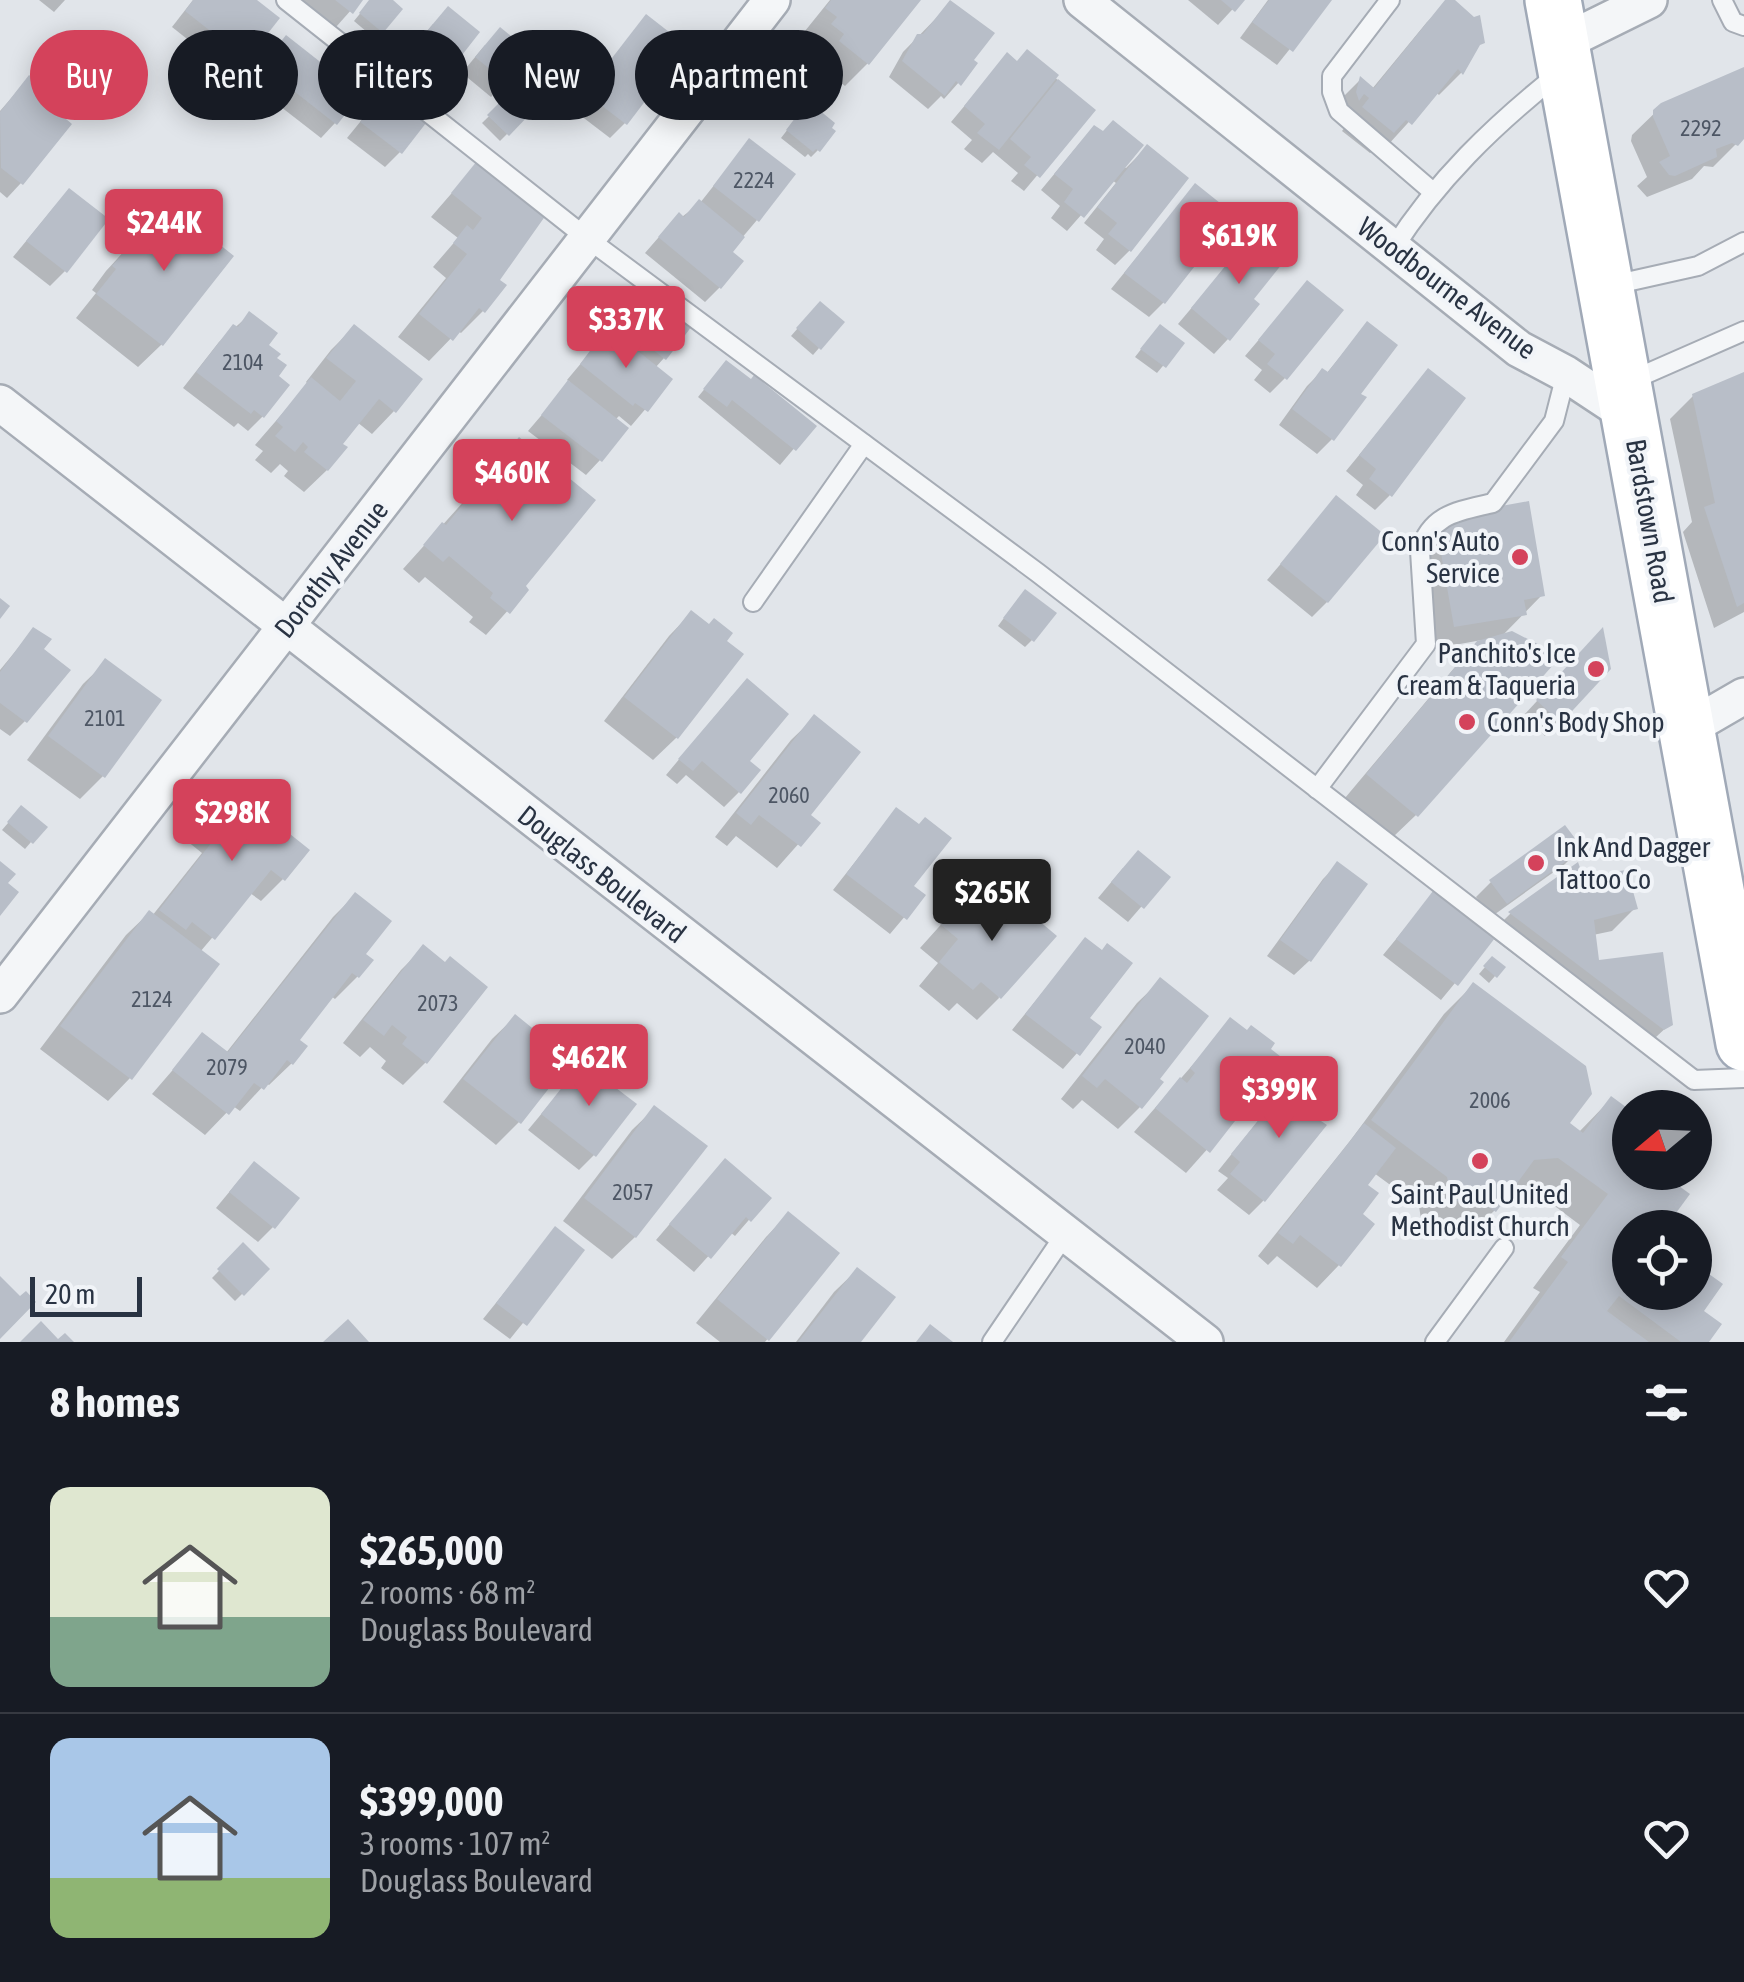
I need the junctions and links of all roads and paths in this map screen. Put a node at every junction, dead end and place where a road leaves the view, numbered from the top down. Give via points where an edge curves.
1 (286, 0) edge
2 (772, 0) edge
3 (1082, 0) edge
4 (1390, 0) edge
5 (1649, 0) edge
6 (1722, 0) edge
7 (1744, 26) edge
8 (1559, 38) edge
9 (1433, 192) junction
10 (588, 239) junction
11 (1744, 242) edge
12 (1393, 249) junction
13 (1607, 286) junction
14 (1744, 331) edge
15 (1566, 374) junction
16 (1628, 400) junction
17 (0, 403) edge
18 (864, 444) junction
19 (753, 602) dead end
20 (286, 627) junction
21 (1744, 696) edge
22 (1688, 729) junction
23 (1317, 789) junction
24 (0, 995) edge
25 (1744, 1042) edge
26 (1744, 1078) edge
27 (1066, 1234) junction
28 (1504, 1248) dead end
29 (992, 1342) edge
30 (1205, 1342) edge
31 (1435, 1342) edge

1 - 10 lane
2 - 10 street, Dorothy Avenue
3 - 12 street, Woodbourne Avenue
4 - 9 lane via 1332,76 1332,92 1339,111
5 - 8 street
6 - 7 lane via 1734,22
8 - 9 lane via 1521,104
8 - 13 main road, Bardstown Road
9 - 12 lane
10 - 18 lane
10 - 20 street, Dorothy Avenue
11 - 13 lane via 1698,266
12 - 15 street, Woodbourne Avenue via 1518,349
13 - 16 main road, Bardstown Road
14 - 16 lane
15 - 16 street, Woodbourne Avenue
15 - 23 lane via 1554,421 1493,503 1445,514 1424,540 1426,644
16 - 22 main road, Bardstown Road
17 - 20 street, Douglass Boulevard
18 - 19 lane
18 - 23 lane
20 - 24 street, Dorothy Avenue
20 - 27 street, Douglass Boulevard
21 - 22 street
22 - 25 main road, Bardstown Road
23 - 26 lane via 1694,1080
27 - 29 lane
27 - 30 street, Douglass Boulevard
28 - 31 lane

